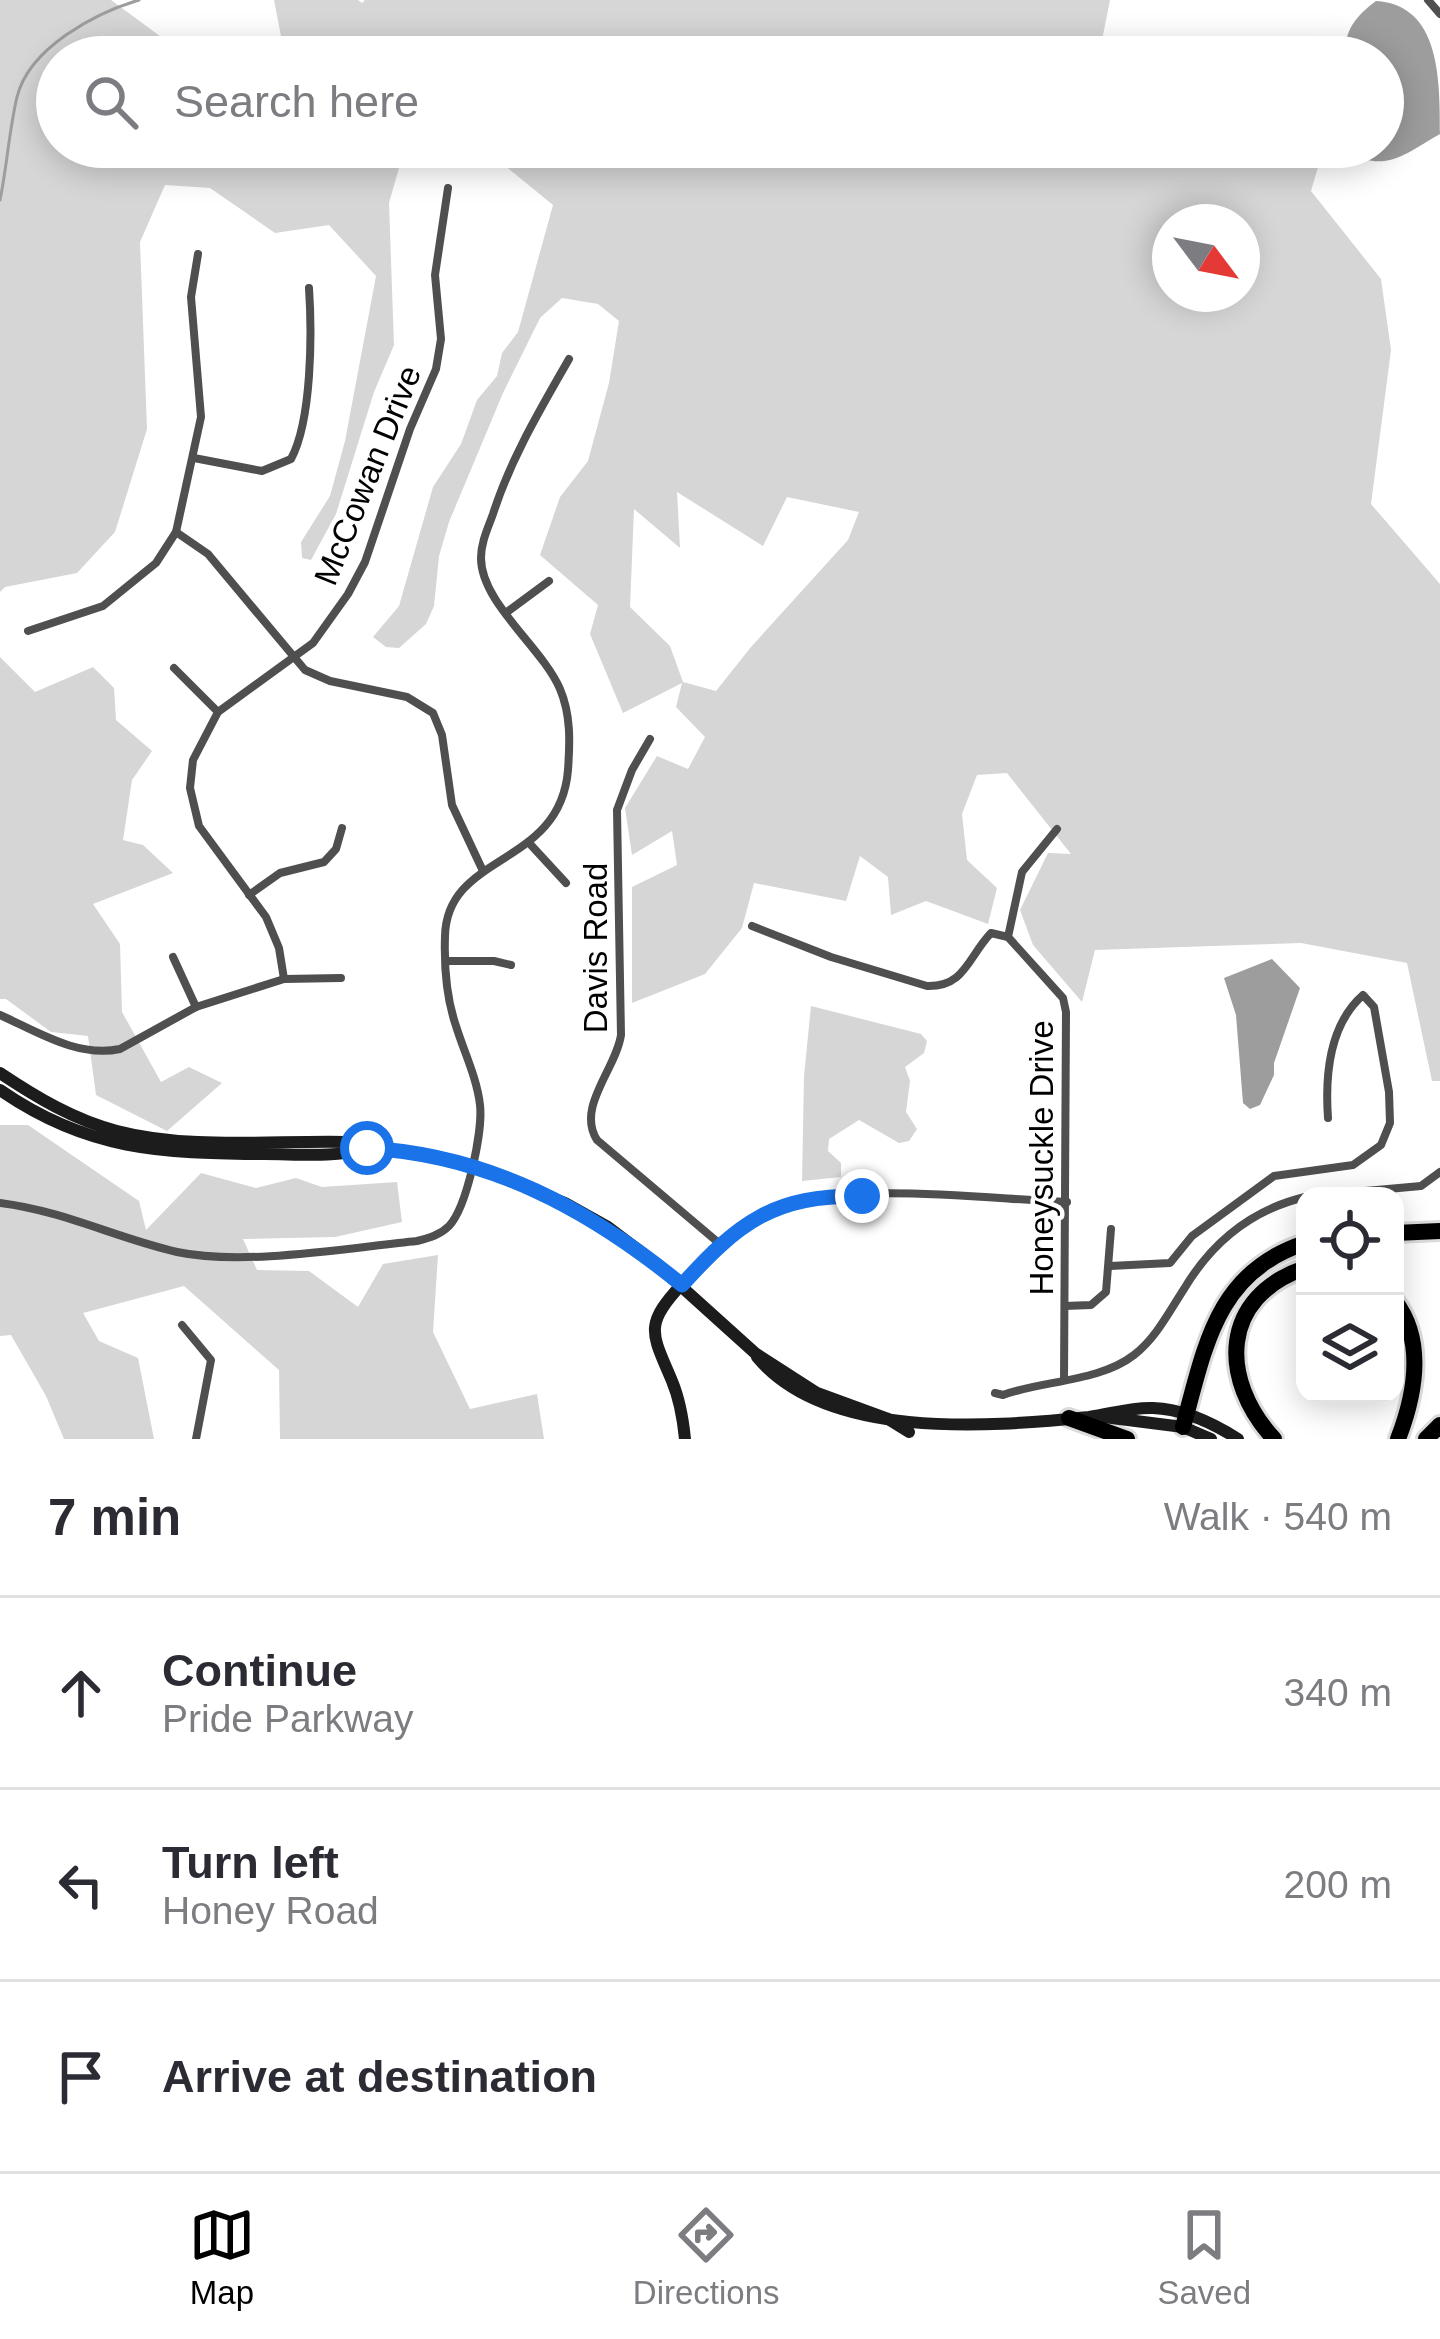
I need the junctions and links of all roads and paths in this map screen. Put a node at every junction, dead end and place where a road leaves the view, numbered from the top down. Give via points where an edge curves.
1 (1428, 0) edge
2 (1440, 14) edge
3 (448, 188) dead end
4 (198, 254) dead end
5 (309, 288) dead end
6 (569, 359) dead end
7 (194, 458) junction
8 (176, 532) junction
9 (549, 581) dead end
10 (507, 613) junction
11 (28, 631) dead end
12 (294, 659) junction
13 (174, 668) dead end
14 (218, 712) junction
15 (650, 739) dead end
16 (342, 828) dead end
17 (1057, 829) dead end
18 (530, 844) junction
19 (483, 871) junction
20 (566, 883) dead end
21 (249, 895) junction
22 (752, 926) dead end
23 (1009, 938) junction
24 (173, 957) dead end
25 (446, 961) junction
26 (511, 965) dead end
27 (341, 978) dead end
28 (284, 979) junction
29 (196, 1007) junction
30 (0, 1015) edge
31 (0, 1073) edge
32 (0, 1090) edge
33 (1328, 1118) dead end
34 (367, 1148) junction
35 (471, 1165) junction
36 (1440, 1172) edge
37 (1404, 1188) edge
38 (1296, 1201) edge
39 (1067, 1202) junction
40 (0, 1203) edge
41 (1111, 1229) dead end
42 (1440, 1231) edge
43 (1404, 1233) edge
44 (720, 1244) junction
45 (1296, 1247) edge
46 (1110, 1266) junction
47 (1296, 1272) edge
48 (682, 1285) junction
49 (1065, 1306) junction
50 (1404, 1316) edge
51 (182, 1325) dead end
52 (1064, 1378) junction
53 (995, 1393) dead end
54 (1070, 1418) junction
55 (1184, 1420) junction
56 (1440, 1425) edge
57 (908, 1436) edge
58 (196, 1439) edge
59 (685, 1439) edge
60 (1127, 1439) edge
61 (1211, 1439) edge
62 (1238, 1439) edge
63 (1274, 1439) edge
64 (1398, 1439) edge
65 (1426, 1439) edge

1 - 2 street
3 - 12 street, McCowan Drive via 434,275 436,369 361,572
4 - 7 street via 191,297 202,404
5 - 7 street via 311,353 291,459 262,471
6 - 10 street via 517,448 484,537 482,568
7 - 8 street
8 - 11 street via 155,563 103,607
8 - 12 street via 208,554
9 - 10 street
10 - 18 street via 557,682 568,718 566,785
12 - 14 street, McCowan Drive
12 - 19 street via 320,677 407,697 433,713 452,805
13 - 14 street
14 - 21 street via 193,760 192,802 206,840
15 - 44 street, Davis Road via 617,810 621,1036 590,1115 592,1131
16 - 21 street via 324,862 280,874
17 - 23 street via 1022,872
18 - 19 street
18 - 20 street
19 - 25 street via 449,912
21 - 28 street via 273,933
22 - 23 street via 942,987 959,978 991,933
23 - 39 street, Honeysuckle Drive via 1066,1007
24 - 29 street
25 - 26 street
25 - 35 street via 452,1014 480,1106
27 - 28 street
28 - 29 street
29 - 30 street via 120,1049 96,1053
31 - 34 main road via 114,1130
32 - 34 main road via 50,1121 136,1149
33 - 46 street via 1331,1053 1363,995 1374,1007 1391,1115 1372,1156 1344,1168 1274,1176 1192,1235 1170,1263
34 - 35 main road
35 - 40 street via 458,1215 440,1234 314,1251 177,1252 56,1212
35 - 48 main road via 587,1215
36 - 37 street
38 - 52 street via 1253,1217 1217,1244 1138,1352
39 - 44 street via 810,1197 755,1216
39 - 49 street, Honeysuckle Drive
41 - 46 street
42 - 43 highway
44 - 48 street
45 - 55 highway via 1263,1263 1232,1292
46 - 49 street via 1097,1302
47 - 63 highway via 1260,1292 1237,1340 1247,1402
48 - 57 main road via 755,1353
48 - 59 main road via 653,1332
49 - 52 street, Honeysuckle Drive
50 - 64 highway via 1414,1388
51 - 58 street via 211,1360
52 - 53 street
54 - 55 main road via 1153,1408
54 - 57 main road
54 - 60 highway
55 - 61 main road
55 - 62 main road
56 - 65 highway

